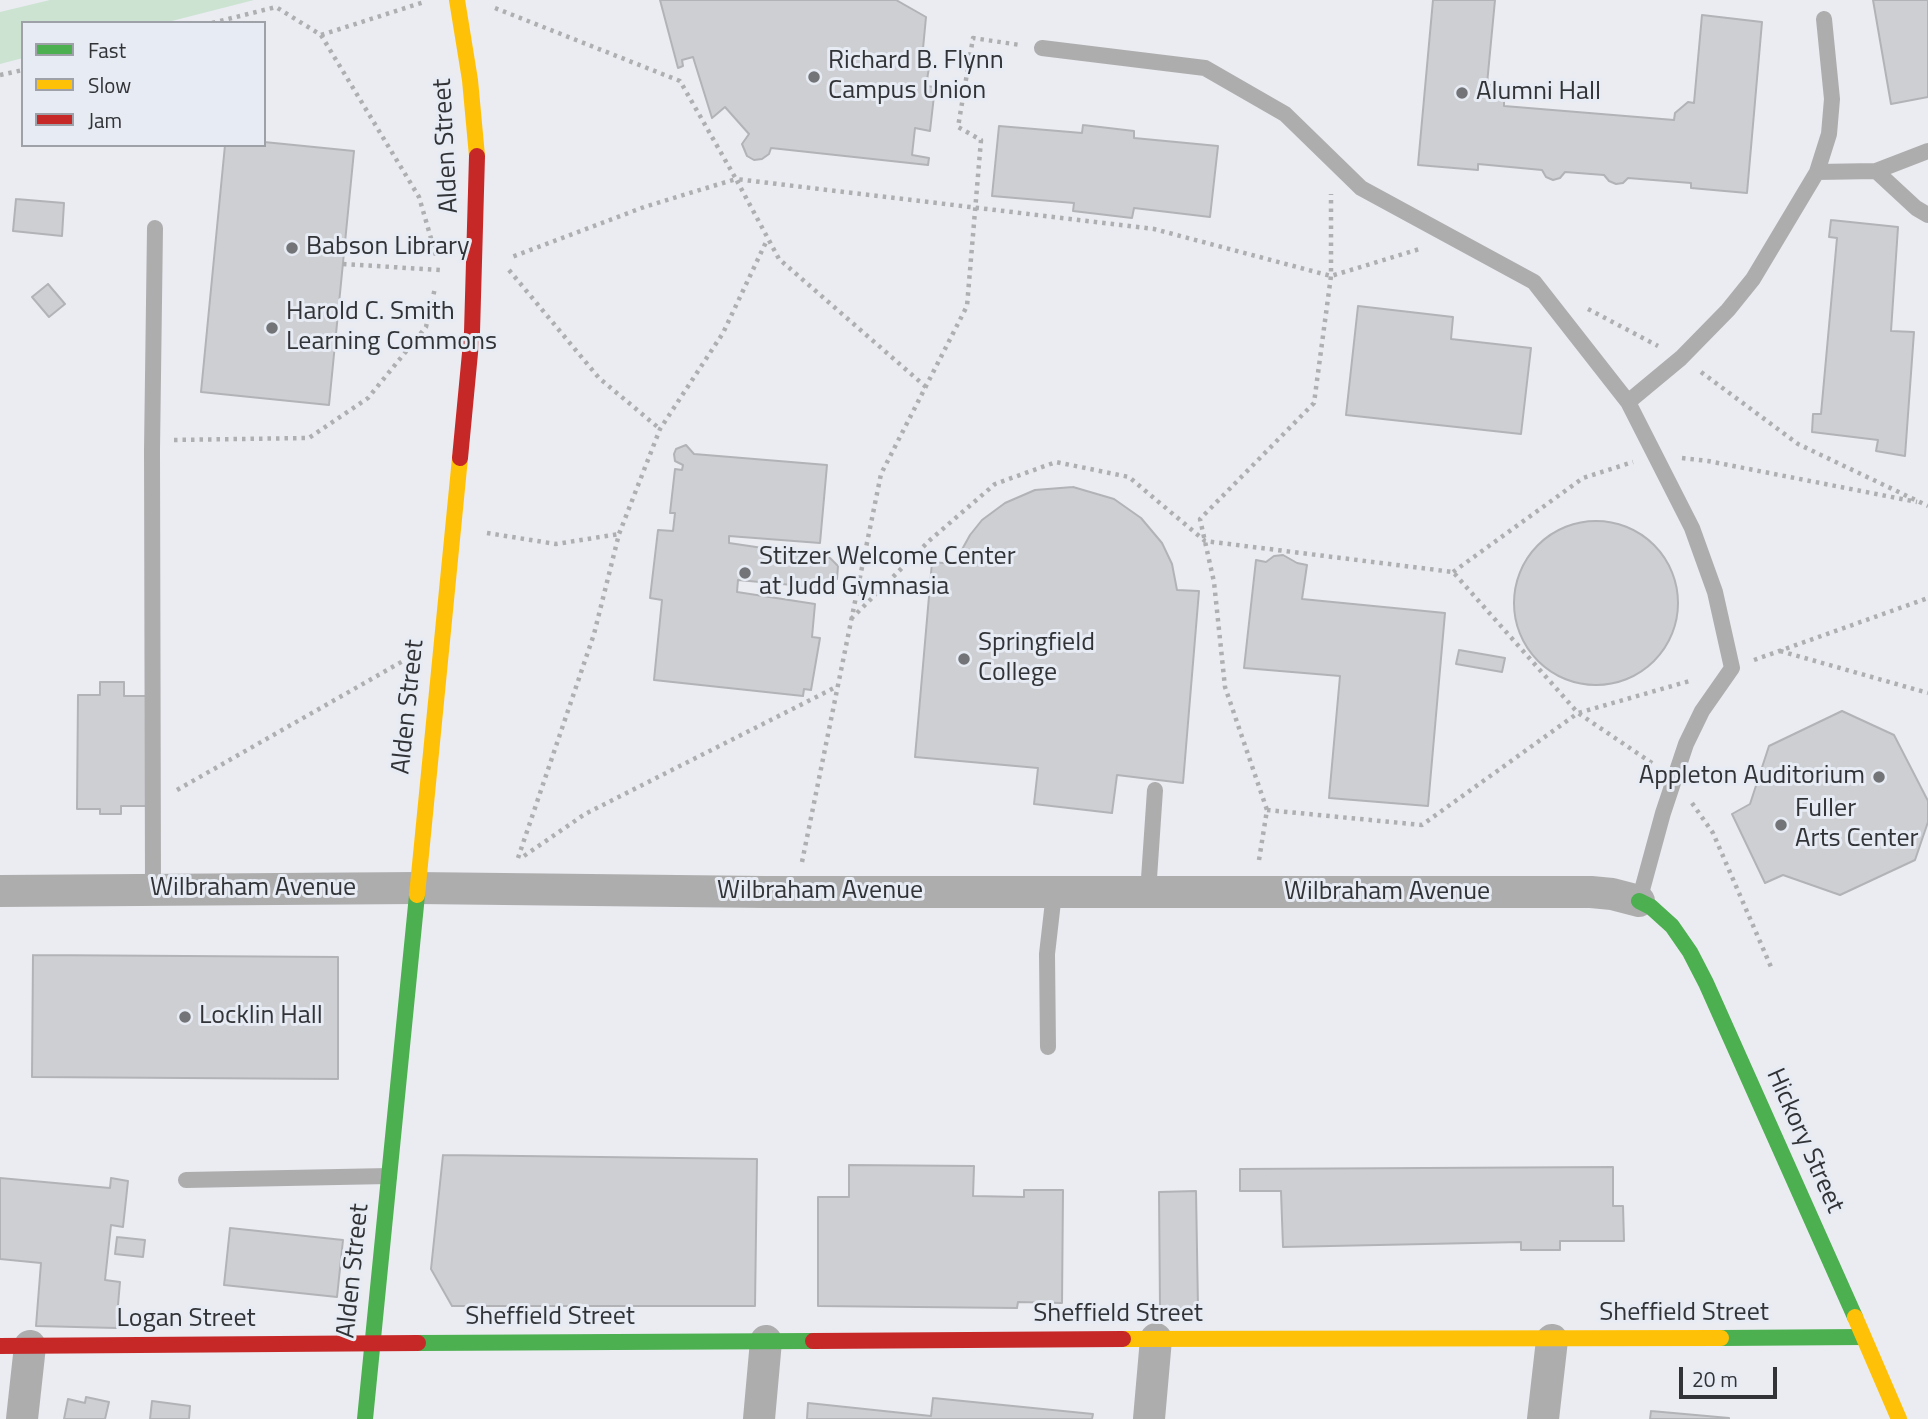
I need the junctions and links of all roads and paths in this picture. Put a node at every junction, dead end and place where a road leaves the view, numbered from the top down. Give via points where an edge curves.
1 (432, 0) edge
2 (457, 0) edge
3 (488, 5) dead end
4 (1824, 19) dead end
5 (220, 21) edge
6 (321, 35) junction
7 (1042, 48) joint
8 (21, 70) edge
9 (0, 75) edge
10 (1928, 151) edge
11 (1331, 158) junction
12 (1876, 171) junction
13 (1817, 172) junction
14 (736, 179) junction
15 (975, 208) junction
16 (1928, 215) edge
17 (155, 228) dead end
18 (768, 239) junction
19 (1454, 239) junction
20 (343, 264) dead end
21 (439, 270) junction
22 (475, 272) junction
23 (1331, 275) junction
24 (1583, 307) dead end
25 (1681, 358) junction
26 (926, 387) junction
27 (1628, 402) junction
28 (660, 429) junction
29 (153, 440) junction
30 (1928, 506) edge
31 (452, 527) junction
32 (619, 534) junction
33 (1205, 541) junction
34 (1928, 598) edge
35 (851, 619) junction
36 (440, 640) junction
37 (1779, 651) junction
38 (1732, 668) junction
39 (837, 687) junction
40 (1928, 693) edge
41 (1578, 713) junction
42 (1674, 778) junction
43 (1155, 790) dead end
44 (153, 803) junction
45 (1267, 810) junction
46 (417, 888) junction
47 (153, 890) junction
48 (0, 891) edge
49 (796, 892) junction
50 (1148, 892) junction
51 (1054, 893) junction
52 (1254, 893) junction
53 (1639, 901) junction
54 (1770, 967) dead end
55 (1048, 1047) dead end
56 (388, 1176) junction
57 (186, 1180) dead end
58 (1863, 1337) junction
59 (1156, 1339) junction
60 (1552, 1340) junction
61 (766, 1341) junction
62 (372, 1344) junction
63 (15, 1346) edge
64 (22, 1419) edge
65 (365, 1419) edge
66 (760, 1419) edge
67 (1149, 1419) edge
68 (1543, 1419) edge
69 (1899, 1419) edge

1 - 6 path
2 - 22 street, Alden Street via 475,123
3 - 14 path via 680,82
4 - 13 lane via 1832,99 1829,134
5 - 6 path via 276,7
6 - 21 path via 419,197
7 - 11 lane via 1205,68 1285,114
7 - 15 path via 973,38 958,127 981,140
8 - 9 path
10 - 12 lane
11 - 19 lane via 1362,188
11 - 23 path
12 - 13 lane
12 - 16 lane
13 - 25 lane via 1752,279
14 - 15 path
14 - 18 path
14 - 28 path via 644,206 501,261 599,378
15 - 23 path via 1154,229
15 - 26 path via 967,306
17 - 29 lane
18 - 26 path via 779,259
18 - 28 path via 723,332
19 - 23 path
19 - 27 lane via 1534,282
20 - 21 path
21 - 22 path
21 - 29 path via 426,327 368,398 309,438
22 - 31 street, Alden Street
23 - 33 path via 1314,403 1200,519
24 - 25 path
25 - 27 lane
25 - 30 path via 1798,444
26 - 35 path via 881,474
27 - 38 lane via 1692,528 1715,592
28 - 32 path
29 - 44 lane
31 - 32 path via 556,544
31 - 36 street, Alden Street
32 - 39 path via 594,634 518,860 584,814
33 - 35 path via 1129,477 1056,462 995,484 930,540
33 - 41 path via 1454,572
33 - 45 path via 1225,687
34 - 37 path
35 - 39 path
36 - 44 path
36 - 46 street, Alden Street
37 - 38 path
37 - 40 path
38 - 41 path
38 - 42 lane via 1702,711
39 - 49 path
41 - 42 path
41 - 45 path via 1422,825
42 - 53 lane
42 - 54 path via 1713,833
43 - 50 lane
44 - 47 lane
45 - 52 path
46 - 47 street, Wilbraham Avenue
46 - 49 street, Wilbraham Avenue
46 - 56 street, Alden Street
47 - 48 street, Wilbraham Avenue
49 - 51 street, Wilbraham Avenue
50 - 51 street, Wilbraham Avenue
50 - 52 street, Wilbraham Avenue
51 - 55 lane via 1047,954
52 - 53 street, Wilbraham Avenue via 1591,892
53 - 58 street, Hickory Street via 1662,916 1690,952
56 - 57 lane
56 - 62 street, Alden Street
58 - 60 street, Sheffield Street
58 - 69 street, Hickory Street
59 - 60 street, Sheffield Street
59 - 61 street, Sheffield Street
59 - 67 street
60 - 68 street
61 - 62 street, Sheffield Street
61 - 66 street
62 - 63 street, Logan Street
62 - 65 street, Alden Street
63 - 64 street

